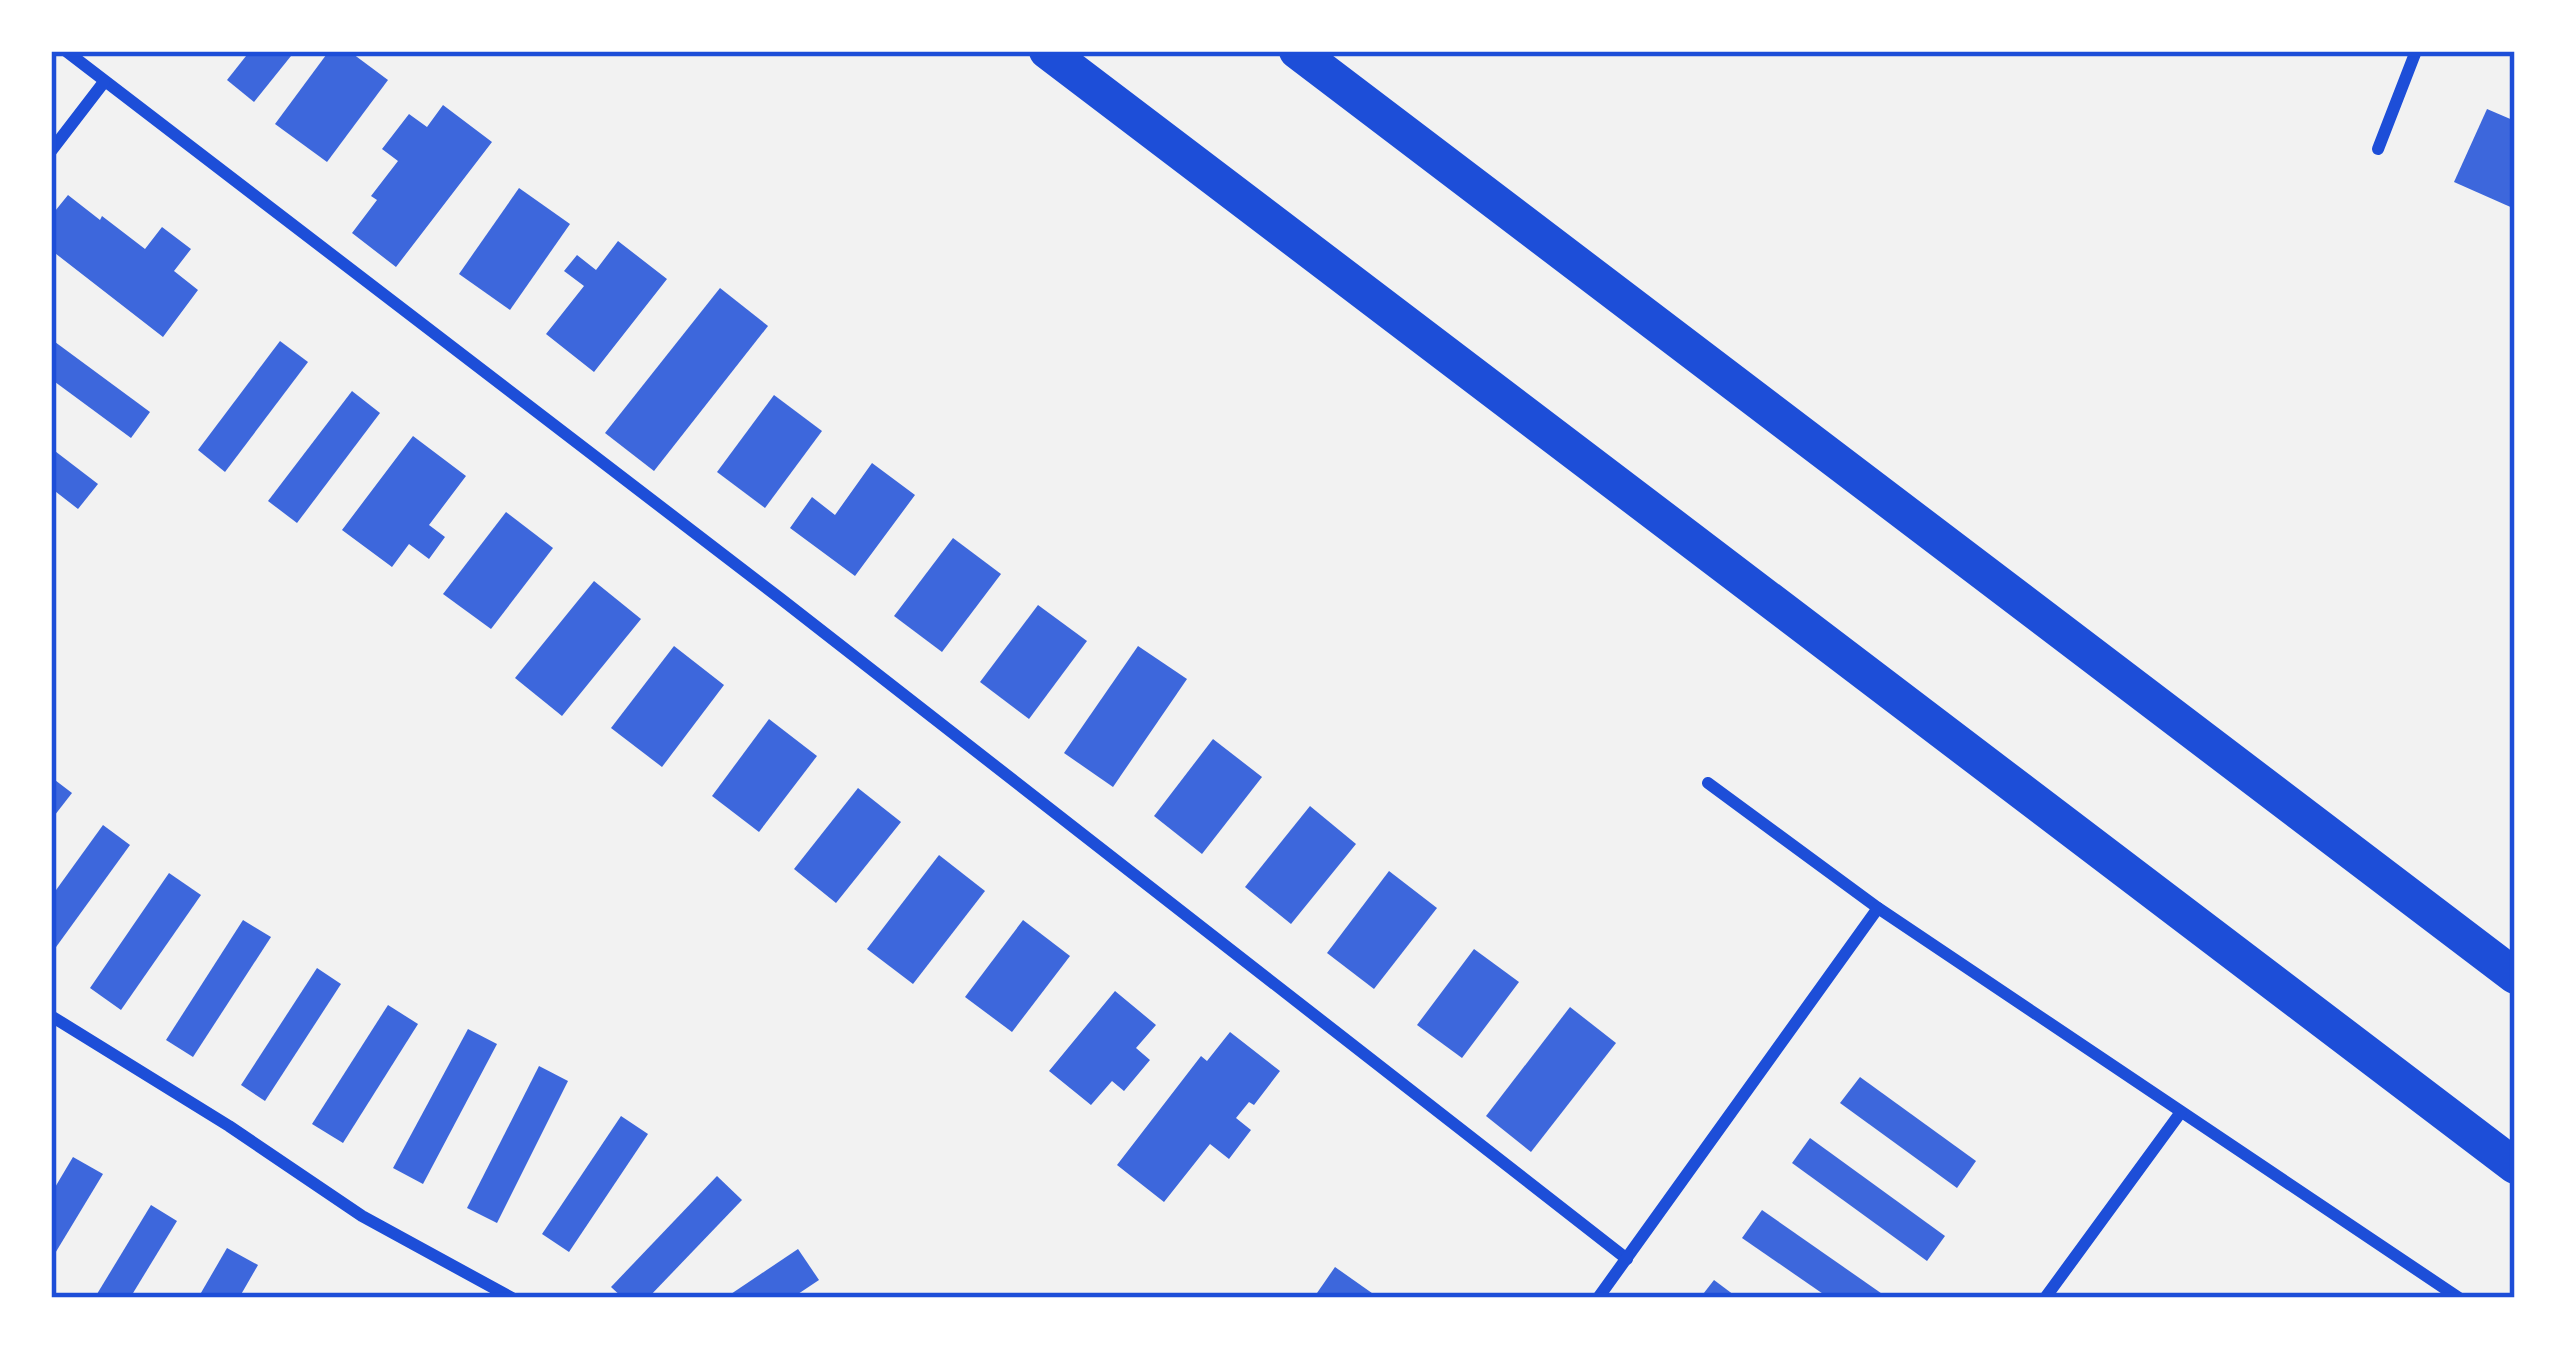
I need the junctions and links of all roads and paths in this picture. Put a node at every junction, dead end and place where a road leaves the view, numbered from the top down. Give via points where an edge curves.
1 (66, 51) edge
2 (1047, 51) edge
3 (1297, 51) edge
4 (2416, 51) edge
5 (104, 82) junction
6 (2378, 149) dead end
7 (51, 152) edge
8 (1708, 783) dead end
9 (1878, 908) junction
10 (2515, 976) edge
11 (51, 1016) edge
12 (2181, 1112) junction
13 (2515, 1166) edge
14 (1627, 1259) junction
15 (512, 1298) edge
16 (1598, 1298) edge
17 (2044, 1298) edge
18 (2458, 1298) edge

1 - 5 street
2 - 13 highway
3 - 10 highway
4 - 6 street
5 - 7 street
5 - 14 street
8 - 9 street
9 - 12 street
9 - 14 street
11 - 15 street via 362,1216
12 - 17 street
12 - 18 street
14 - 16 street

